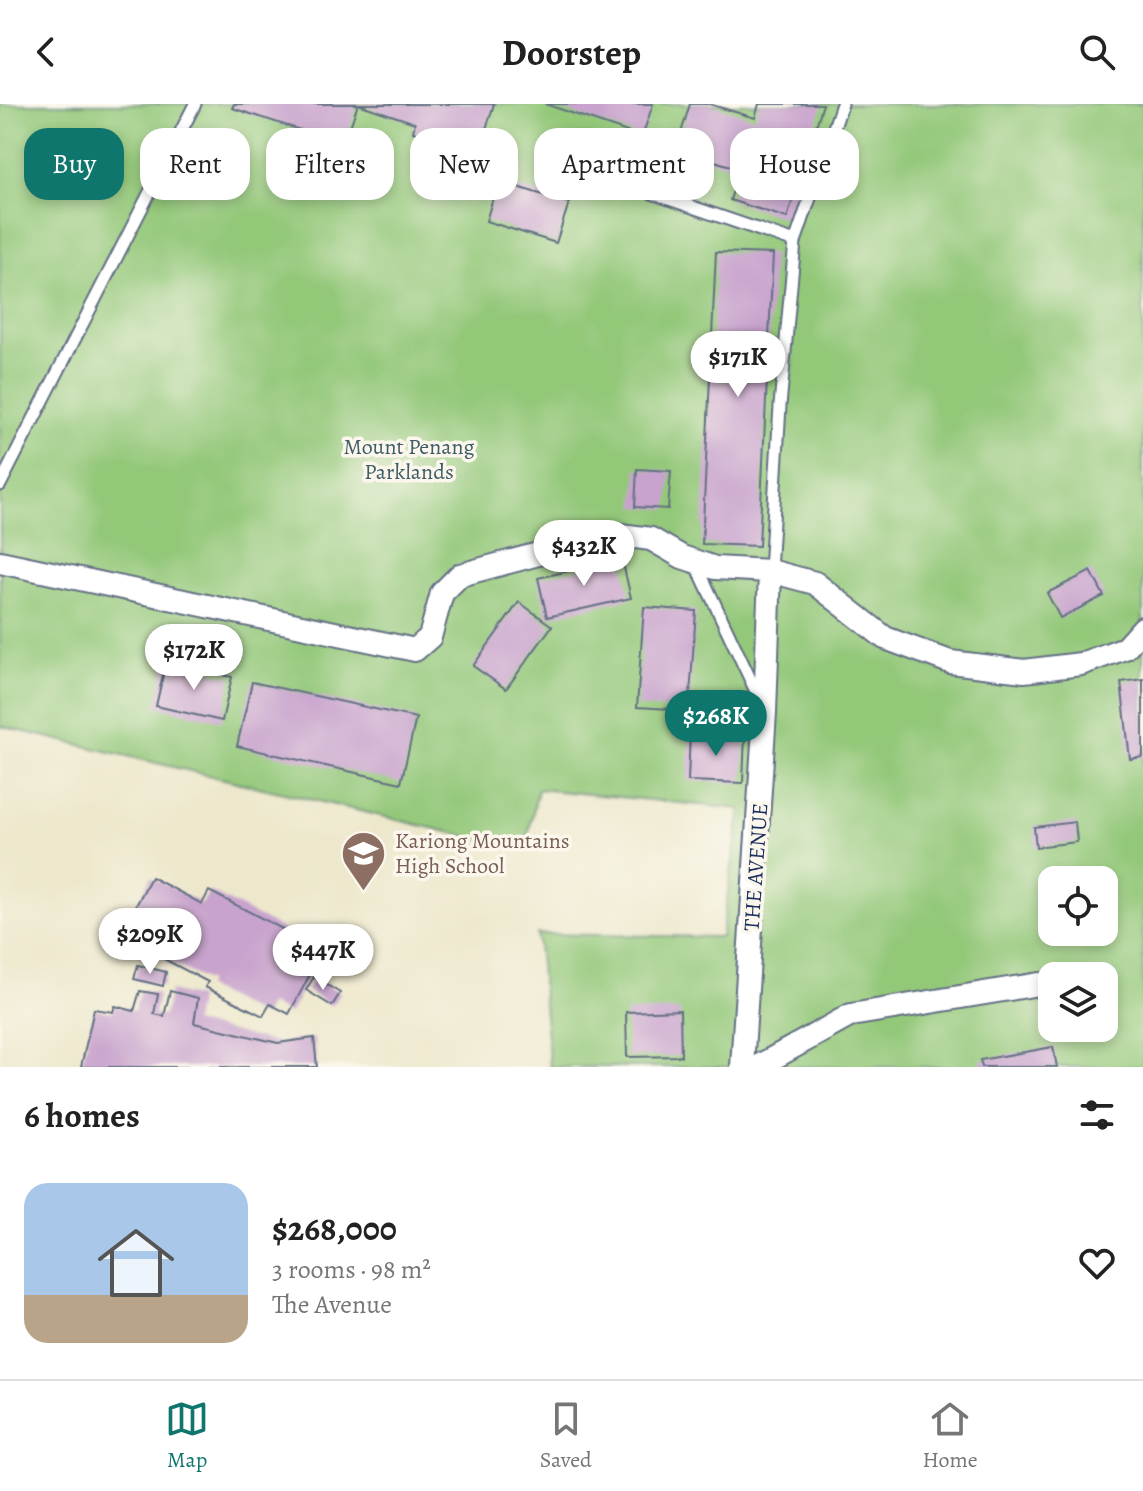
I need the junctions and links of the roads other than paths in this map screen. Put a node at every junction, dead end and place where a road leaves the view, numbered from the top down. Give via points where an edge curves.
1 (195, 104) edge
2 (842, 104) edge
3 (672, 200) edge
4 (795, 242) junction
5 (0, 485) edge
6 (694, 561) junction
7 (0, 562) edge
8 (770, 571) junction
9 (1143, 628) edge
10 (765, 712) junction
11 (1038, 984) edge
12 (742, 1067) edge
13 (757, 1067) edge

1 - 5 lane
2 - 4 lane
3 - 4 lane
4 - 8 lane
6 - 7 street via 651,539 613,534 460,575 442,593 430,637 415,650
6 - 8 street via 715,568
6 - 10 lane
8 - 9 street via 815,583 885,638 950,662 1024,671 1081,664 1125,648
8 - 10 street, THE AVENUE
10 - 12 street, THE AVENUE
11 - 13 street via 851,1015

